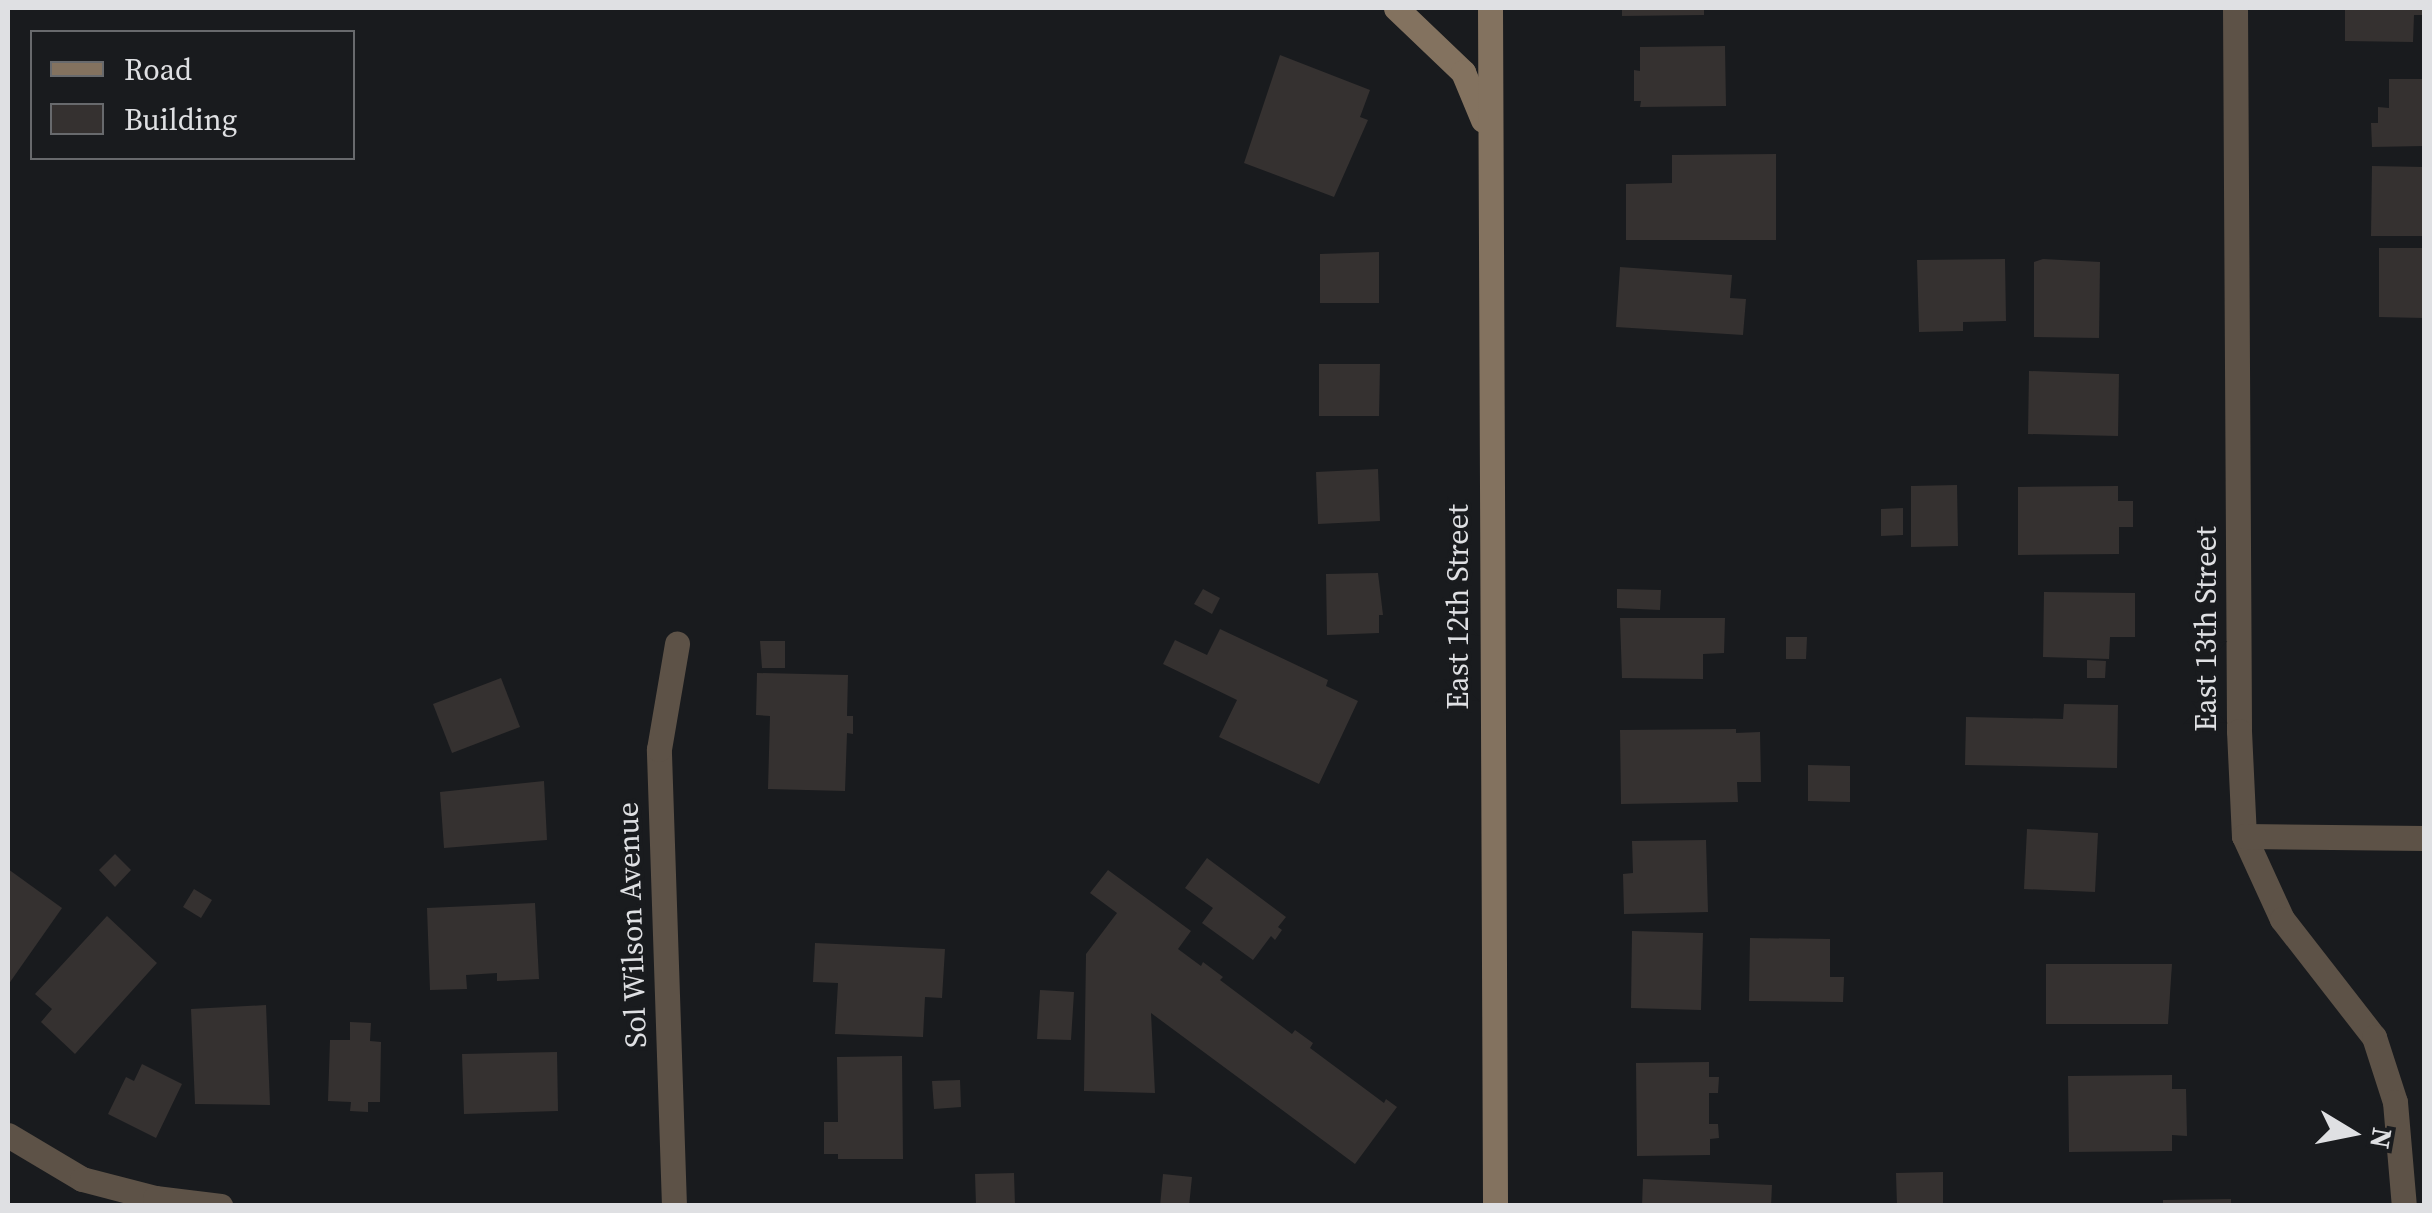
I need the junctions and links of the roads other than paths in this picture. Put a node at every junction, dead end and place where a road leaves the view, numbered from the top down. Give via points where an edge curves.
1 (1396, 8) edge
2 (1490, 8) edge
3 (2236, 8) edge
4 (1488, 133) junction
5 (677, 644) dead end
6 (2244, 836) junction
7 (2424, 838) edge
8 (8, 1136) edge
9 (221, 1206) edge
10 (674, 1206) edge
11 (1496, 1206) edge
12 (2404, 1206) edge

1 - 4 street via 1463,72
2 - 4 street, East 12th Street
3 - 6 street, East 13th Street
4 - 11 street, East 12th Street
5 - 10 street, Sol Wilson Avenue via 660,749
6 - 7 street
6 - 12 street, East 13th Street via 2282,919 2374,1037 2396,1102
8 - 9 street via 82,1179

